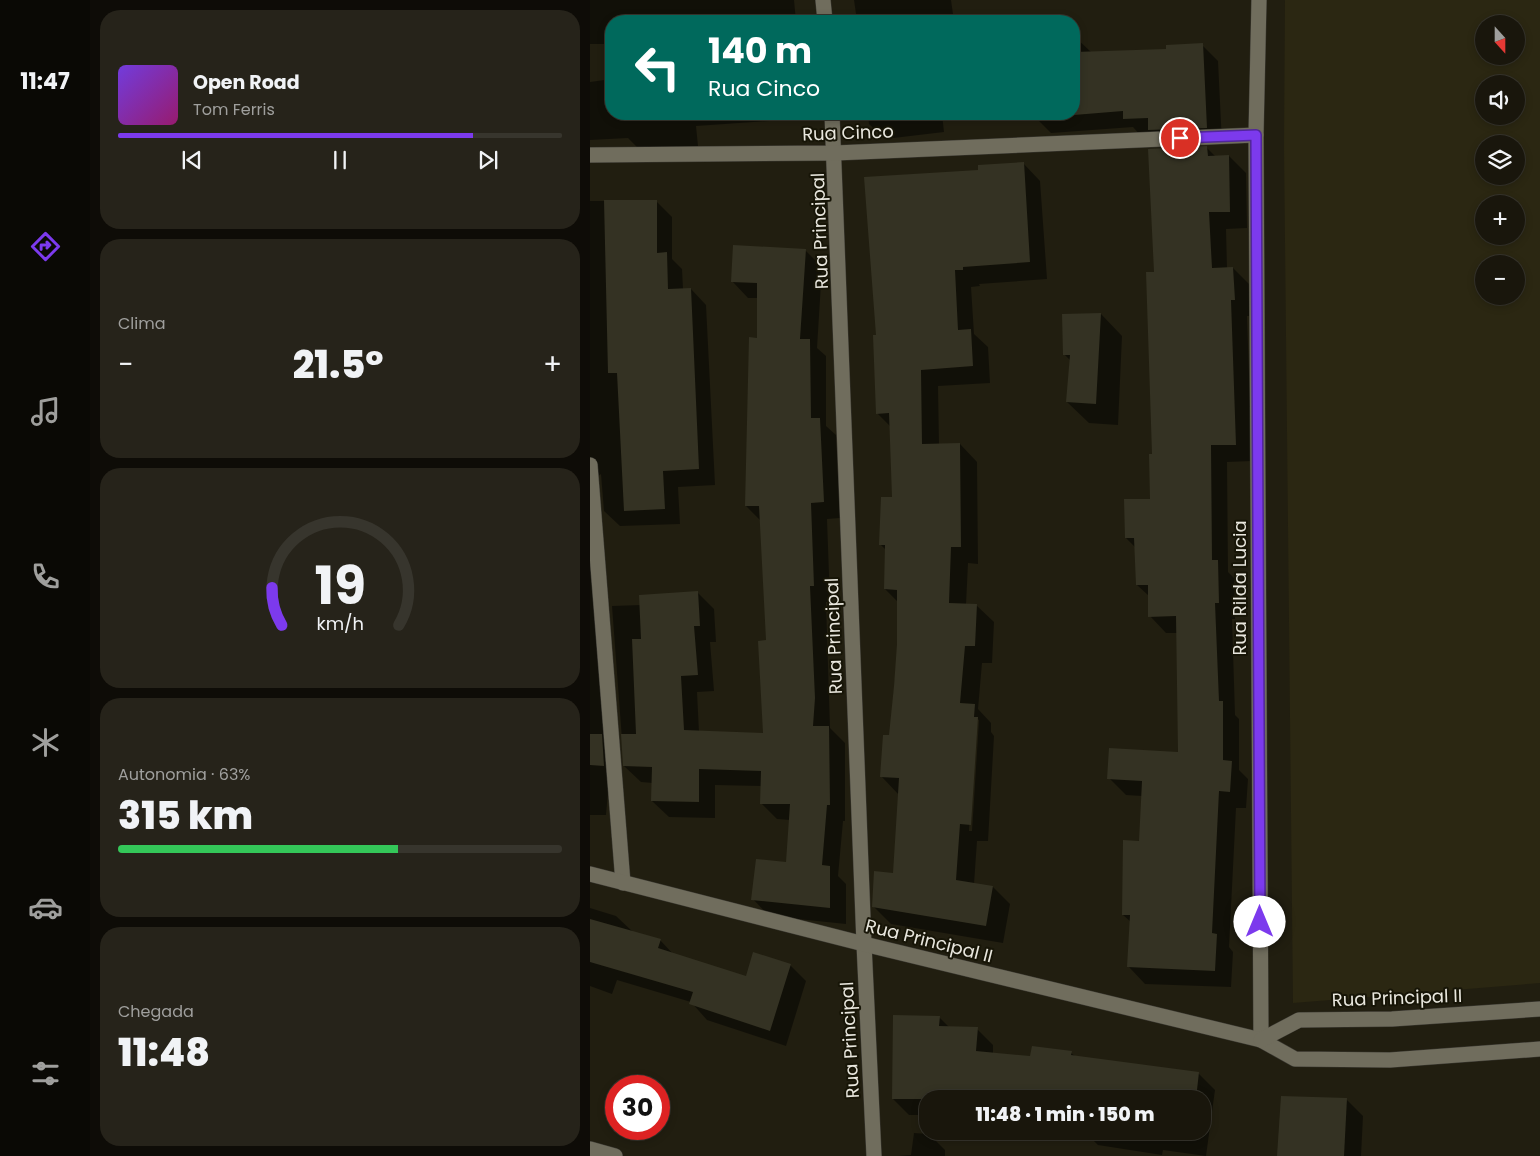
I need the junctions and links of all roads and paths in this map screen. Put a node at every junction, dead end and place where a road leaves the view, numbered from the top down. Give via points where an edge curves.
1 (823, 0) edge
2 (1259, 0) edge
3 (824, 15) edge
4 (833, 120) edge
5 (1256, 135) junction
6 (836, 153) junction
7 (590, 154) edge
8 (590, 465) edge
9 (590, 874) edge
10 (623, 883) junction
11 (864, 944) junction
12 (1540, 1009) edge
13 (1261, 1040) junction
14 (1540, 1049) edge
15 (590, 1149) edge
16 (615, 1156) edge
17 (874, 1156) edge

1 - 3 street
2 - 5 street, Rua Rilda Lucia
4 - 6 street, Rua Principal
5 - 6 street, Rua Cinco
5 - 13 street, Rua Rilda Lucia
6 - 7 street, Rua Cinco
6 - 11 street, Rua Principal
8 - 10 street
9 - 10 street, Rua Principal II
10 - 11 street, Rua Principal II
11 - 13 street, Rua Principal II
11 - 17 street, Rua Principal
12 - 13 street, Rua Principal II via 1298,1020
13 - 14 street, Rua Principal II via 1295,1059 1390,1060
15 - 16 street

